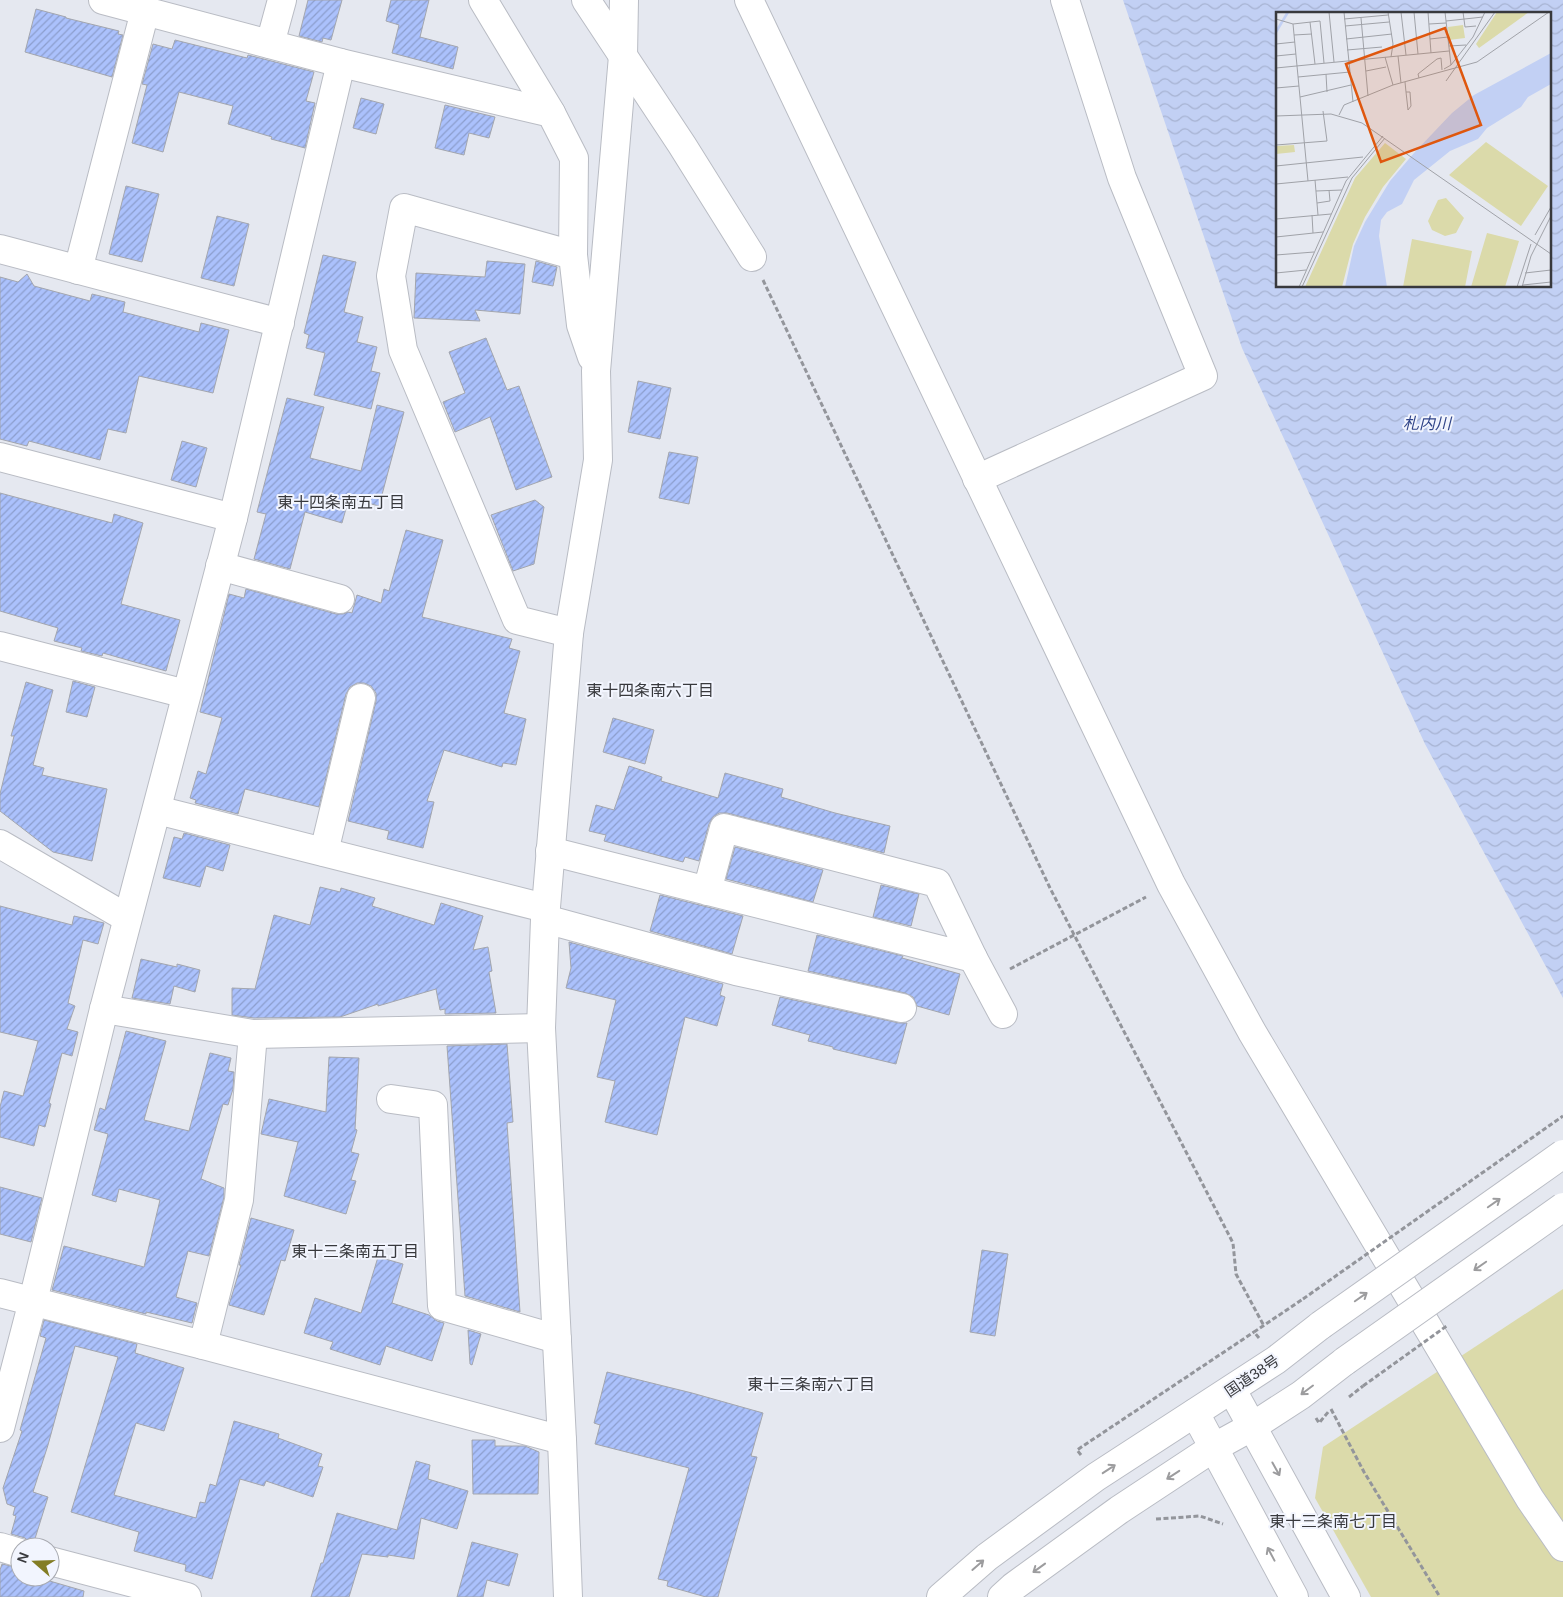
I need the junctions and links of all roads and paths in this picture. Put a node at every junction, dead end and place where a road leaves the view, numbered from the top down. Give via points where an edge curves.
1 (103, 0) edge
2 (282, 0) edge
3 (483, 0) edge
4 (586, 0) edge
5 (624, 0) edge
6 (749, 0) edge
7 (1066, 0) edge
8 (145, 11) junction
9 (270, 44) junction
10 (622, 56) junction
11 (341, 64) junction
12 (552, 113) junction
13 (0, 249) edge
14 (573, 255) junction
15 (752, 257) joint
16 (78, 270) junction
17 (280, 323) junction
18 (596, 370) junction
19 (0, 457) edge
20 (977, 479) junction
21 (232, 518) junction
22 (220, 566) junction
23 (340, 598) dead end
24 (569, 633) junction
25 (0, 646) edge
26 (186, 694) junction
27 (361, 698) dead end
28 (156, 810) junction
29 (0, 844) edge
30 (550, 851) junction
31 (324, 852) junction
32 (1171, 884) junction
33 (707, 891) junction
34 (545, 913) junction
35 (127, 918) junction
36 (1074, 934) junction
37 (973, 958) junction
38 (986, 982) junction
39 (902, 1008) dead end
40 (104, 1009) junction
41 (1003, 1014) dead end
42 (541, 1028) junction
43 (253, 1034) junction
44 (391, 1099) dead end
45 (1563, 1116) edge
46 (1563, 1154) edge
47 (1563, 1207) edge
48 (0, 1293) edge
49 (33, 1301) junction
50 (557, 1339) junction
51 (203, 1344) junction
52 (1232, 1390) junction
53 (1331, 1409) dead end
54 (1195, 1413) junction
55 (1253, 1426) junction
56 (0, 1428) edge
57 (562, 1440) junction
58 (1214, 1448) junction
59 (1149, 1523) dead end
60 (1224, 1525) dead end
61 (1563, 1547) edge
62 (60, 1565) edge
63 (130, 1590) edge
64 (187, 1597) edge
65 (568, 1597) edge
66 (941, 1597) edge
67 (1002, 1597) edge
68 (1294, 1597) edge
69 (1346, 1597) edge
70 (1440, 1597) edge

1 - 8 main road
2 - 9 main road
3 - 12 main road
4 - 10 main road
5 - 10 main road
6 - 20 main road
7 - 20 main road via 1122,178 1204,376
8 - 9 main road
8 - 16 main road
9 - 11 main road
10 - 15 main road
10 - 18 main road
11 - 12 main road
11 - 17 main road
12 - 14 main road via 574,158
13 - 16 main road
14 - 18 main road via 581,325
14 - 24 main road via 404,208 391,276 403,350 517,620
15 - 36 path
16 - 17 main road
17 - 21 main road
18 - 24 main road via 598,460
19 - 21 main road
20 - 32 main road
21 - 22 main road
22 - 23 main road
22 - 26 main road
24 - 30 main road
25 - 26 main road
26 - 28 main road
27 - 31 main road
28 - 31 main road
28 - 35 main road
29 - 35 main road
30 - 33 main road
30 - 34 main road
31 - 34 main road
32 - 36 path
32 - 61 main road via 1252,1032 1530,1499
33 - 37 main road
33 - 37 main road via 724,828 937,882
34 - 39 main road via 736,970
34 - 42 main road
35 - 40 main road
36 - 38 path
36 - 45 path, bridge via 1233,1243 1236,1274 1264,1326
37 - 38 main road
38 - 41 main road
40 - 43 main road
40 - 49 main road
42 - 43 main road
42 - 50 main road
43 - 51 main road via 239,1200
44 - 50 main road via 433,1105 442,1306
52 -> 46 main road, 国道38号, bridge
47 -> 55 main road, bridge
48 - 49 main road
49 - 51 main road
49 - 56 main road
50 - 57 main road
51 - 57 main road
52 - 54 main road, 国道38号
52 - 55 main road
53 - 70 path via 1364,1472
54 - 58 main road
66 -> 54 main road, 国道38号 via 987,1557 1088,1483
55 - 58 main road
55 -> 69 main road
57 - 65 main road
58 -> 67 main road via 1119,1510
68 -> 58 main road
59 - 60 path via 1157,1519 1200,1516
62 - 63 main road
63 - 64 main road

